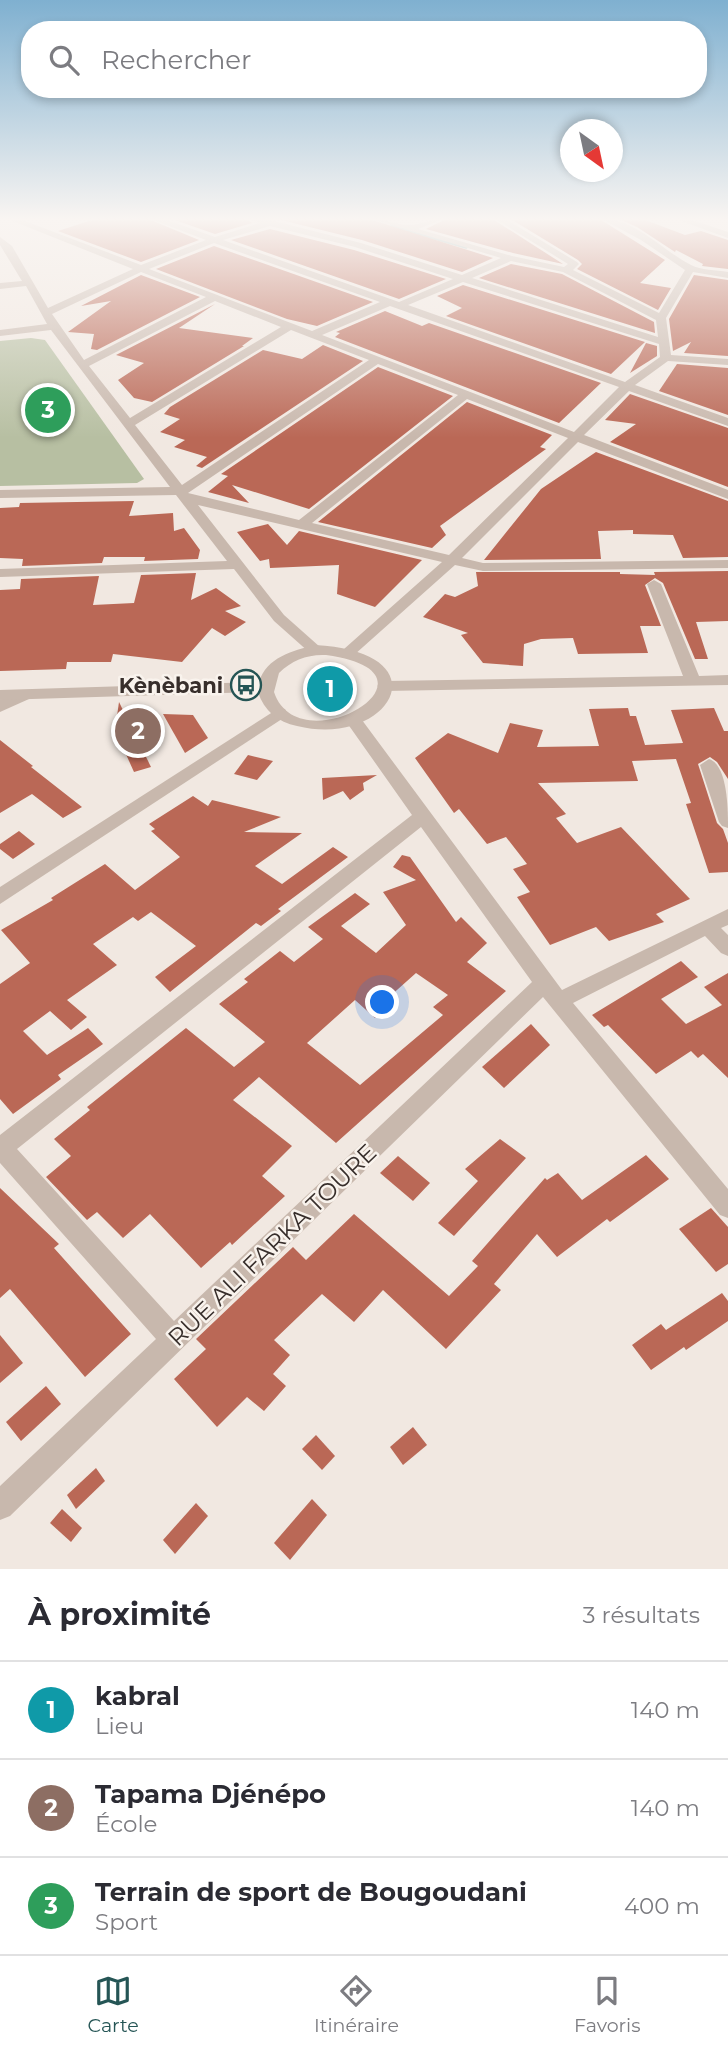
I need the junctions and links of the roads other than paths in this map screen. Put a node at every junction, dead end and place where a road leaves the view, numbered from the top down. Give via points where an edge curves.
1 (33, 291) edge
2 (91, 291) edge
3 (199, 291) edge
4 (359, 291) edge
5 (430, 291) edge
6 (507, 291) edge
7 (608, 291) edge
8 (677, 291) edge
9 (214, 297) junction
10 (395, 304) junction
11 (46, 313) junction
12 (661, 318) junction
13 (54, 326) junction
14 (290, 326) junction
15 (0, 333) edge
16 (312, 335) junction
17 (666, 343) junction
18 (666, 358) junction
19 (377, 360) junction
20 (728, 362) edge
21 (82, 365) junction
22 (627, 386) junction
23 (466, 394) junction
24 (728, 422) edge
25 (129, 424) junction
26 (575, 436) junction
27 (184, 494) junction
28 (0, 495) edge
29 (728, 495) edge
30 (302, 525) junction
31 (452, 560) junction
32 (728, 564) edge
33 (238, 565) junction
34 (0, 573) edge
35 (654, 584) dead end
36 (315, 650) junction
37 (349, 652) junction
38 (728, 680) edge
39 (693, 681) junction
40 (385, 686) junction
41 (264, 687) junction
42 (0, 695) edge
43 (23, 695) junction
44 (0, 707) edge
45 (279, 713) junction
46 (353, 720) junction
47 (709, 765) dead end
48 (423, 816) junction
49 (728, 822) edge
50 (0, 897) edge
51 (728, 916) edge
52 (708, 927) junction
53 (728, 948) edge
54 (551, 992) junction
55 (0, 1148) edge
56 (728, 1207) edge
57 (173, 1339) junction
58 (0, 1506) edge

1 - 11 street
2 - 11 street
3 - 9 street
4 - 10 street
5 - 10 street
6 - 17 street
7 - 12 street
8 - 12 street
9 - 14 street
9 - 21 street
10 - 16 street
10 - 22 street
11 - 13 street
12 - 17 street
13 - 15 street
13 - 21 street
14 - 16 street
14 - 25 street
16 - 19 street
17 - 18 street
18 - 20 street
18 - 22 street
19 - 23 street
19 - 27 street
21 - 25 street
22 - 24 street
22 - 26 street
23 - 26 street
23 - 30 street
25 - 27 street
26 - 29 street
26 - 31 street
27 - 28 street
27 - 30 street
27 - 33 street
30 - 31 street
31 - 32 street via 483,567
31 - 37 street
33 - 34 street
33 - 36 street via 279,618
35 - 39 street
36 - 37 street
36 - 41 street via 280,663
37 - 40 street via 375,666
38 - 39 street
39 - 40 street
40 - 46 street via 370,711
41 - 43 street
41 - 45 street
42 - 43 street
43 - 44 street
45 - 46 street via 314,724
45 - 50 street
46 - 48 street
47 - 49 street
48 - 54 street
48 - 55 street
51 - 52 street, RUE ALI FARKA TOURE
52 - 53 street
52 - 54 street, RUE ALI FARKA TOURE
54 - 56 street
54 - 57 street, RUE ALI FARKA TOURE
55 - 57 street
57 - 58 street, RUE ALI FARKA TOURE

